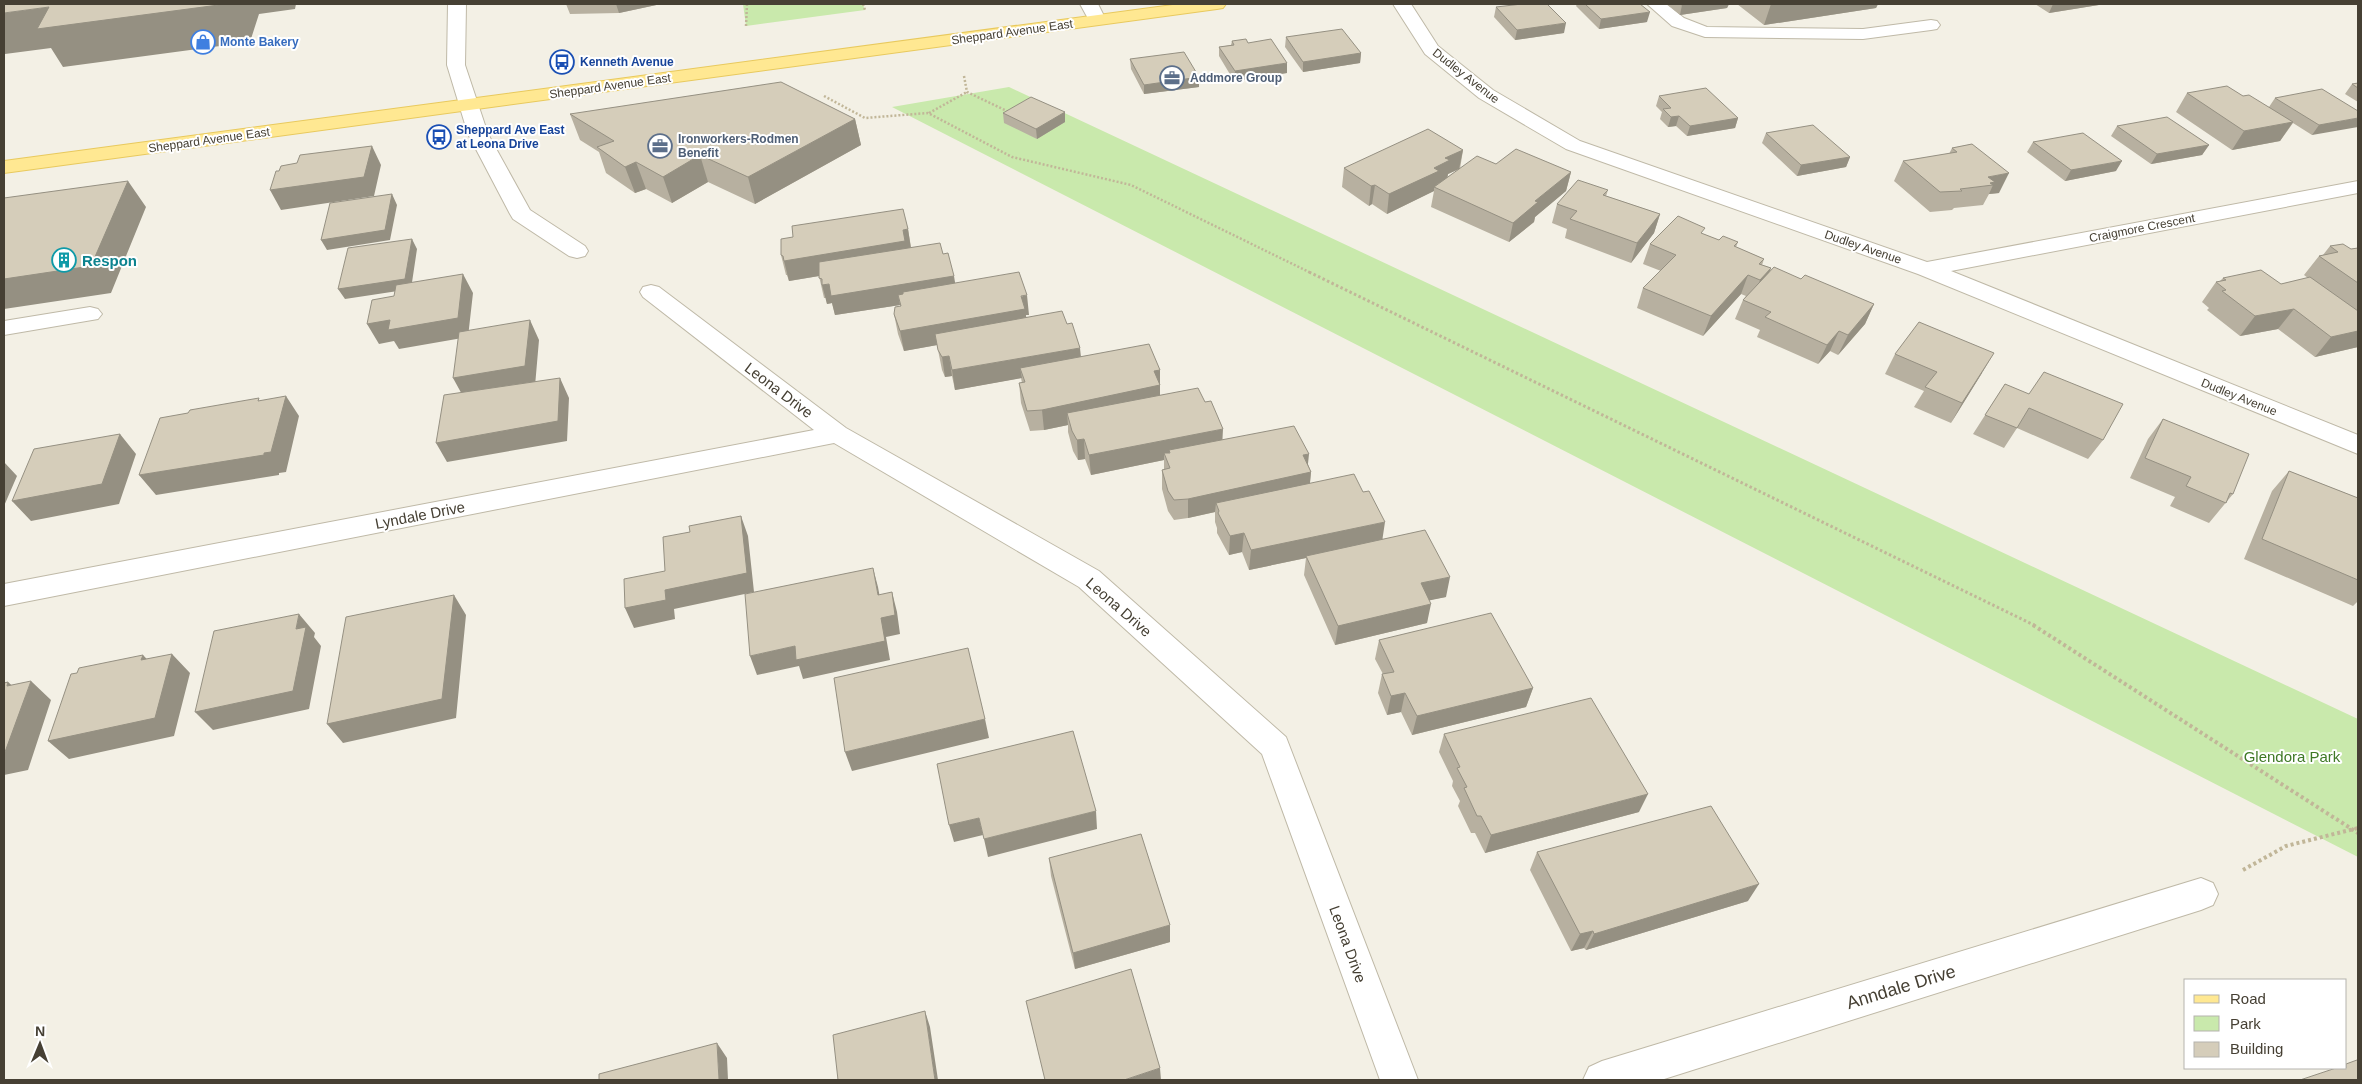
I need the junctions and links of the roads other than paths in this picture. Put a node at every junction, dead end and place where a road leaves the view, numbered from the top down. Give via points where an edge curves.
1 (457, 4) edge
2 (1217, 4) edge
3 (1402, 4) edge
4 (1656, 4) edge
5 (1093, 12) edge
6 (1931, 26) dead end
7 (467, 106) junction
8 (4, 167) edge
9 (2358, 187) edge
10 (577, 251) dead end
11 (1926, 270) junction
12 (651, 292) dead end
13 (90, 314) dead end
14 (4, 328) edge
15 (837, 434) junction
16 (2358, 445) edge
17 (4, 595) edge
18 (2201, 894) road end
19 (1399, 1080) edge
20 (1602, 1080) edge

1 - 7 street via 456,65
2 - 5 main road, Sheppard Avenue East
3 - 11 street, Dudley Avenue via 1431,50 1486,94 1573,145
4 - 6 street via 1678,22 1705,32 1788,28 1863,34
5 - 7 main road, Sheppard Avenue East
7 - 8 main road, Sheppard Avenue East
7 - 10 street via 478,134 521,214
9 - 11 street, Craigmore Crescent
11 - 16 street, Dudley Avenue
12 - 15 street, Leona Drive
13 - 14 street
15 - 17 street, Lyndale Drive
15 - 19 street, Leona Drive via 1089,579 1275,746
18 - 20 street, Anndale Drive

